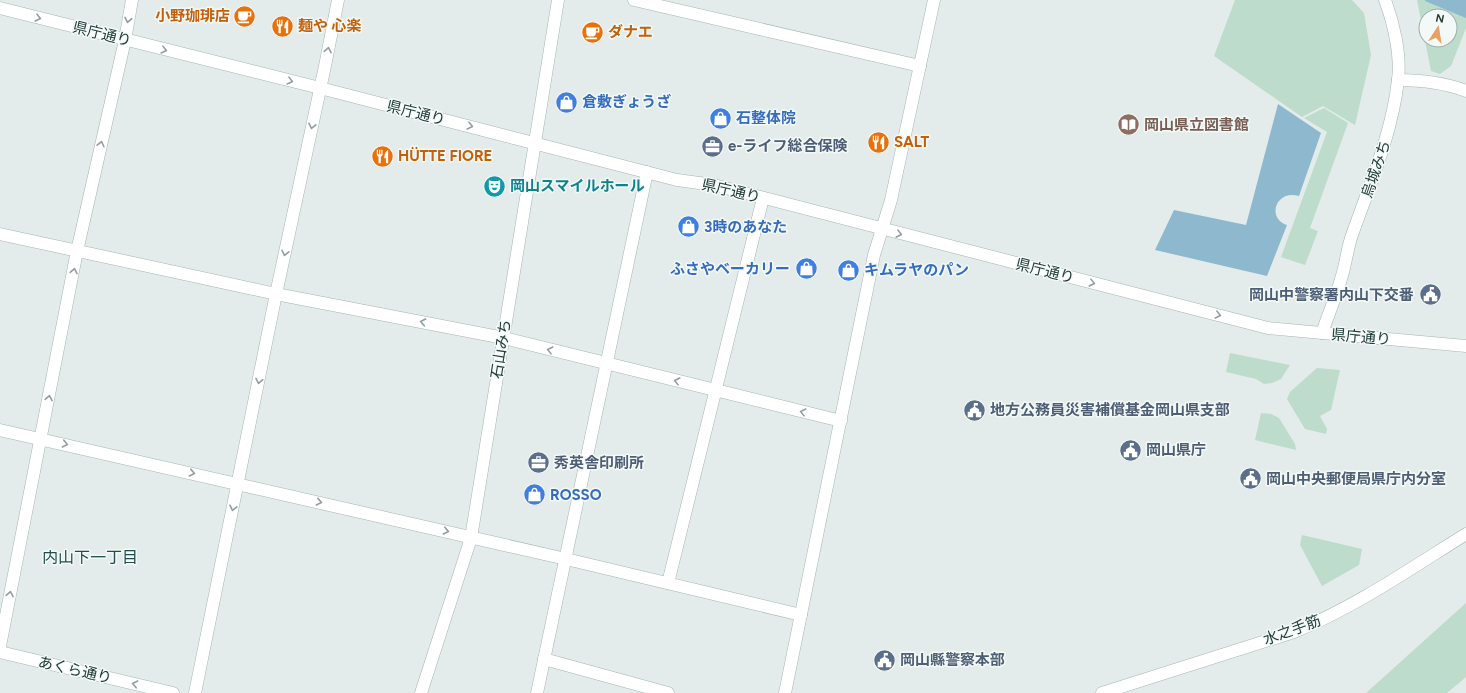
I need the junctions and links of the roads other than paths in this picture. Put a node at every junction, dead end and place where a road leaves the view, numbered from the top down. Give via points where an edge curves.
1 (132, 0) edge
2 (338, 0) edge
3 (558, 0) edge
4 (634, 0) edge
5 (934, 0) edge
6 (1385, 0) edge
7 (0, 8) edge
8 (125, 40) junction
9 (920, 66) junction
10 (1398, 80) junction
11 (320, 88) junction
12 (1466, 91) edge
13 (534, 143) junction
14 (646, 172) junction
15 (762, 198) junction
16 (882, 230) junction
17 (0, 234) edge
18 (78, 251) junction
19 (276, 294) junction
20 (1322, 333) junction
21 (504, 338) junction
22 (1466, 346) edge
23 (607, 364) junction
24 (716, 390) junction
25 (841, 421) junction
26 (0, 430) edge
27 (41, 439) junction
28 (238, 484) junction
29 (1466, 534) edge
30 (471, 538) junction
31 (566, 559) junction
32 (668, 583) junction
33 (801, 615) junction
34 (0, 646) edge
35 (0, 652) edge
36 (544, 659) junction
37 (173, 693) edge
38 (195, 693) edge
39 (421, 693) edge
40 (537, 693) edge
41 (668, 693) edge
42 (785, 693) edge
43 (1102, 693) edge

1 -> 8 street
11 -> 2 street
3 - 13 street, 石山みち
4 - 9 street
5 - 9 street
6 - 10 street, 烏城みち via 1395,37
7 -> 8 street, 県庁通り
8 -> 11 street, 県庁通り
18 -> 8 street
9 - 16 street
10 - 12 street via 1424,80
10 - 20 street, 烏城みち via 1388,136 1352,237 1341,279
11 -> 13 street, 県庁通り
11 -> 19 street
13 - 14 street, 県庁通り
13 - 21 street, 石山みち
14 - 15 street, 県庁通り via 677,180 714,185
14 - 23 street
15 - 16 street, 県庁通り
15 - 24 street
16 -> 20 street, 県庁通り via 1268,328
16 - 25 street via 874,255
17 - 18 street
18 - 19 street
27 -> 18 street
21 -> 19 street
19 -> 28 street
20 - 22 street, 県庁通り
23 -> 21 street
21 - 30 street, 石山みち
24 -> 23 street
23 - 31 street
25 -> 24 street
24 - 32 street
25 - 33 street
26 - 27 street
27 -> 28 street
34 -> 27 street
28 -> 30 street
28 -> 38 street
29 - 43 street, 水之手筋 via 1377,590 1322,620 1294,632
30 - 31 street
30 - 39 street, 石山みち
31 - 32 street
31 - 36 street
32 - 33 street
33 - 42 street
37 -> 35 street, あくら通り
36 - 40 street
36 - 41 street

